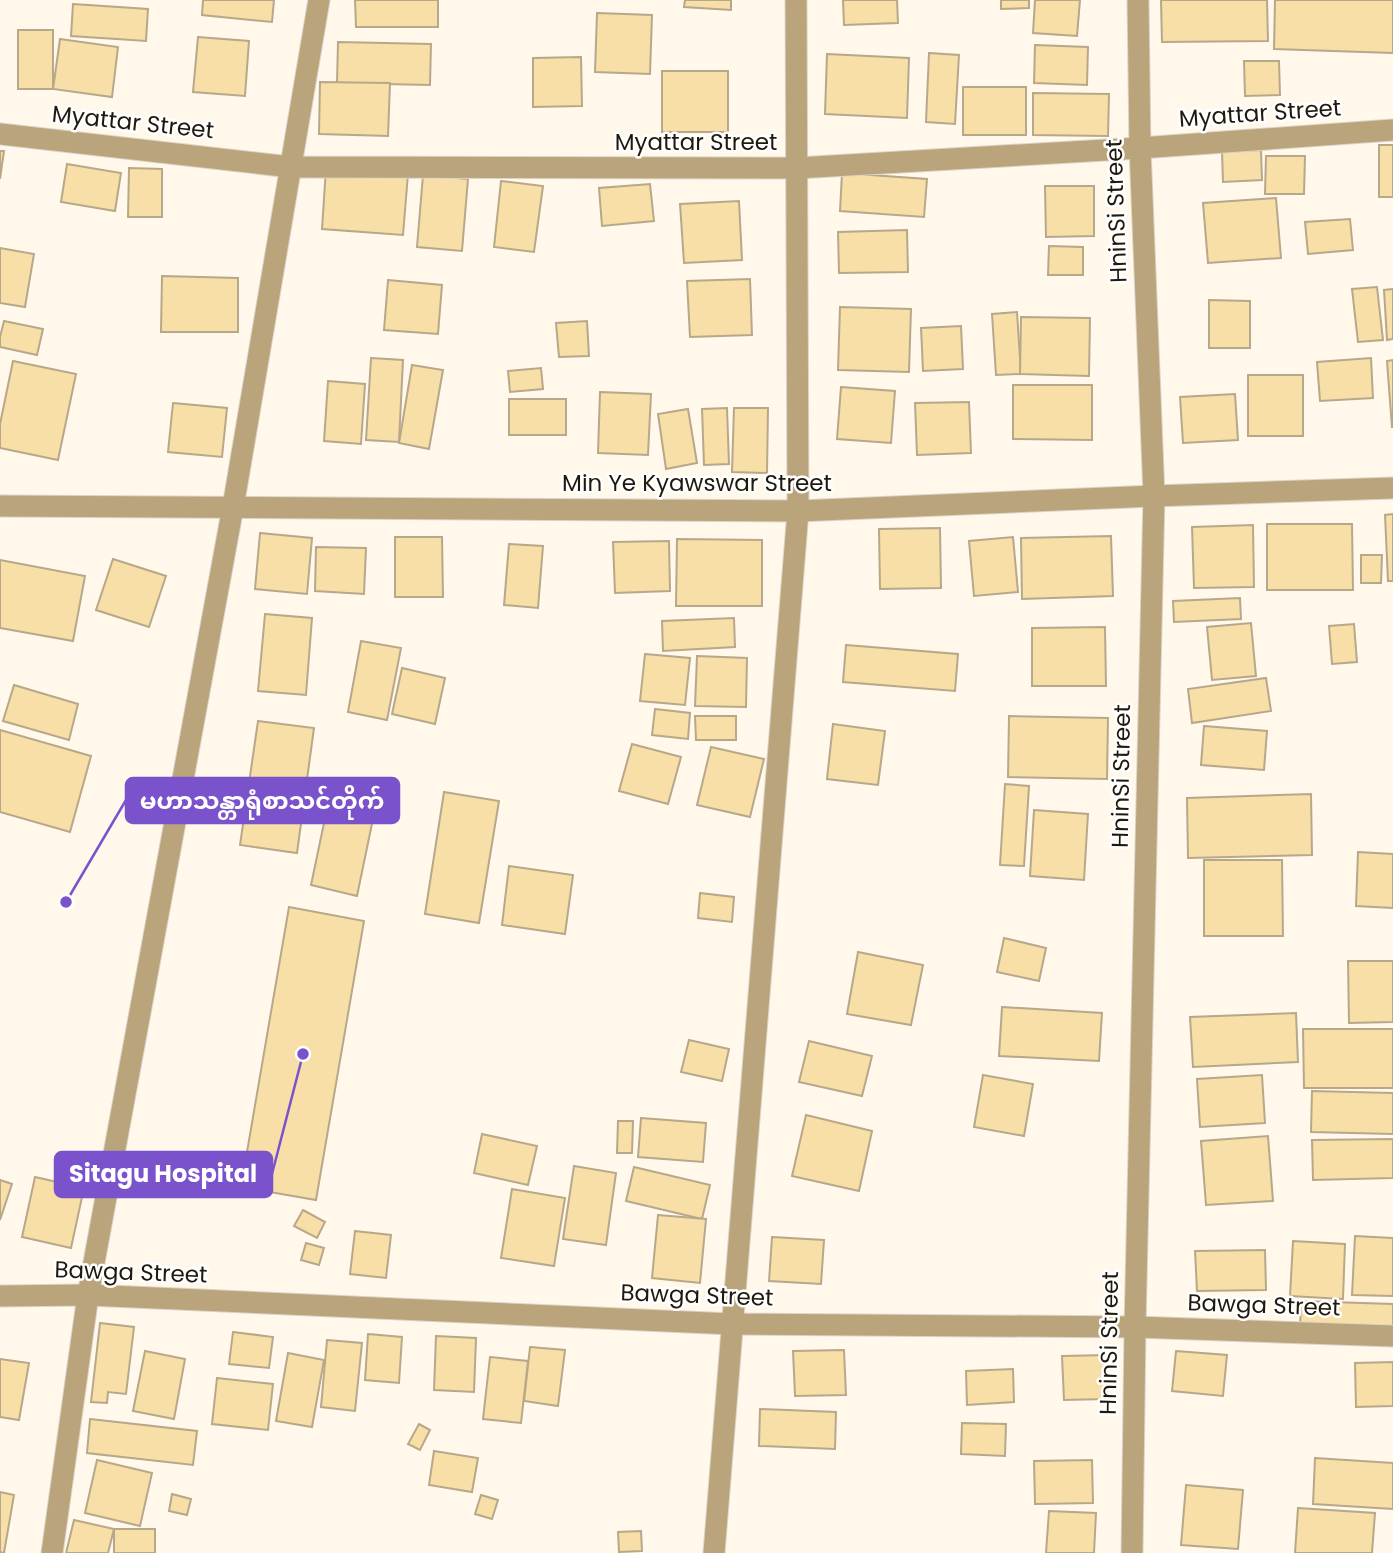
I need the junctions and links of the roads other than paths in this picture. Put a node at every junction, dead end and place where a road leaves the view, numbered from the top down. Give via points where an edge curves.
1 (319, 0) edge
2 (796, 0) edge
3 (1138, 0) edge
4 (1393, 130) edge
5 (0, 134) edge
6 (1140, 148) junction
7 (291, 167) junction
8 (797, 168) junction
9 (1393, 488) edge
10 (1154, 496) junction
11 (0, 506) edge
12 (233, 507) junction
13 (798, 511) junction
14 (88, 1295) junction
15 (0, 1296) edge
16 (733, 1324) junction
17 (1135, 1326) junction
18 (1393, 1336) edge
19 (52, 1553) edge
20 (714, 1553) edge
21 (1132, 1553) edge

1 - 7 street
2 - 8 street
3 - 6 street, HninSi Street
4 - 6 street, Myattar Street
5 - 7 street, Myattar Street
6 - 8 street, Myattar Street
6 - 10 street, HninSi Street
7 - 8 street, Myattar Street
7 - 12 street
8 - 13 street
9 - 10 street, Min Ye Kyawswar Street
10 - 13 street, Min Ye Kyawswar Street
10 - 17 street, HninSi Street
11 - 12 street, Min Ye Kyawswar Street
12 - 13 street, Min Ye Kyawswar Street
12 - 14 street
13 - 16 street
14 - 15 street, Bawga Street
14 - 16 street, Bawga Street
14 - 19 street
16 - 17 street, Bawga Street
16 - 20 street
17 - 18 street, Bawga Street
17 - 21 street, HninSi Street

